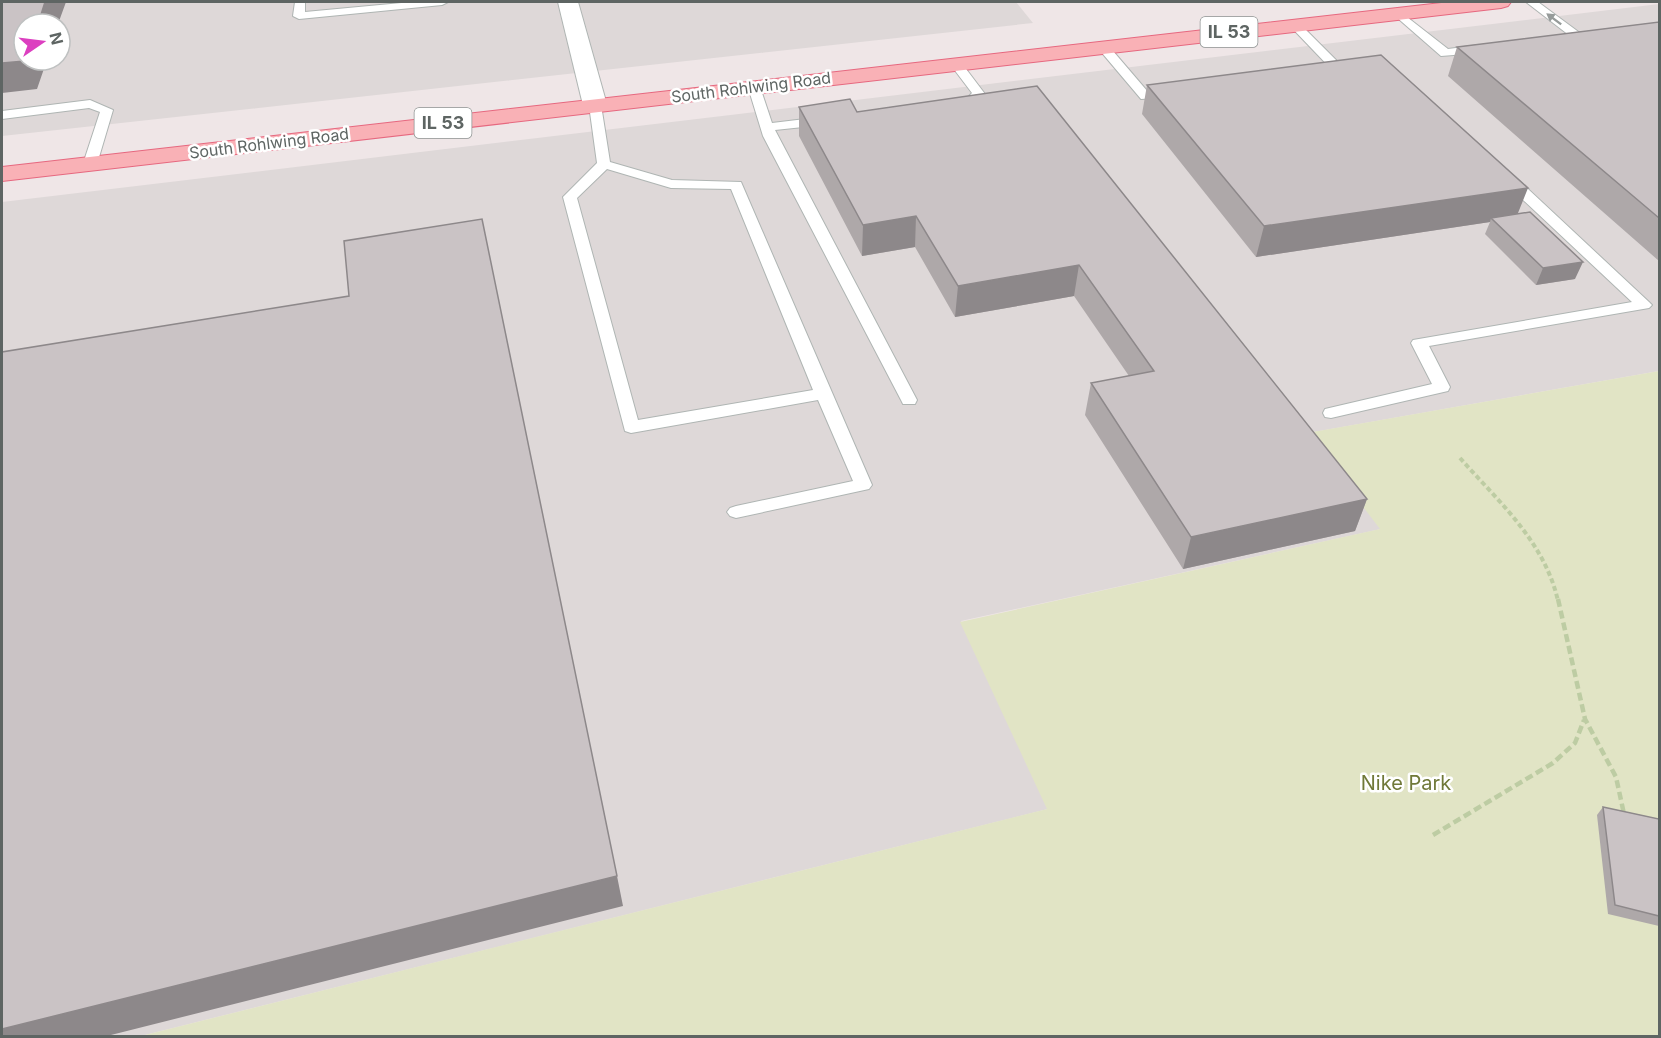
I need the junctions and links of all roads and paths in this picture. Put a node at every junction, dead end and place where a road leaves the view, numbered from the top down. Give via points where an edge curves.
1 (300, 2) edge
2 (442, 2) edge
3 (568, 2) edge
4 (1501, 2) edge
5 (1531, 2) edge
6 (1398, 13) junction
7 (1295, 25) junction
8 (1556, 39) edge
9 (1103, 47) junction
10 (1489, 48) edge
11 (956, 64) junction
12 (1363, 70) edge
13 (754, 87) junction
14 (1180, 92) edge
15 (594, 105) junction
16 (948, 105) edge
17 (2, 115) edge
18 (835, 119) edge
19 (768, 127) junction
20 (90, 164) junction
21 (604, 164) junction
22 (1499, 169) edge
23 (2, 174) edge
24 (823, 394) junction
25 (909, 400) dead end
26 (1331, 413) dead end
27 (1460, 458) dead end
28 (736, 512) dead end
29 (1585, 719) junction
30 (1625, 822) edge
31 (1433, 835) dead end

1 - 2 lane via 299,16
3 - 15 street
4 - 6 main road, South Rohlwing Road / IL 53
8 -> 5 lane via 1583,36
6 - 7 main road, South Rohlwing Road / IL 53
6 - 10 lane via 1445,53
7 - 9 main road, South Rohlwing Road / IL 53
7 - 12 lane via 1335,73
9 - 11 main road, South Rohlwing Road / IL 53
9 - 14 lane via 1145,96
11 - 13 main road, South Rohlwing Road / IL 53
11 - 16 lane via 979,94 970,102
13 - 15 main road, South Rohlwing Road / IL 53
13 - 19 lane
15 - 20 main road, South Rohlwing Road / IL 53
15 - 21 lane
17 - 20 lane via 90,104 107,110
18 - 19 lane
19 - 25 lane
20 - 23 main road, South Rohlwing Road / IL 53
21 - 24 lane via 670,184 736,185
21 - 24 lane via 570,197 631,427
22 - 26 lane via 1644,305 1419,343 1442,387
24 - 28 lane via 863,485
27 - 29 path via 1544,557 1554,582
29 - 30 path via 1616,777
29 - 31 path via 1575,742 1552,763

